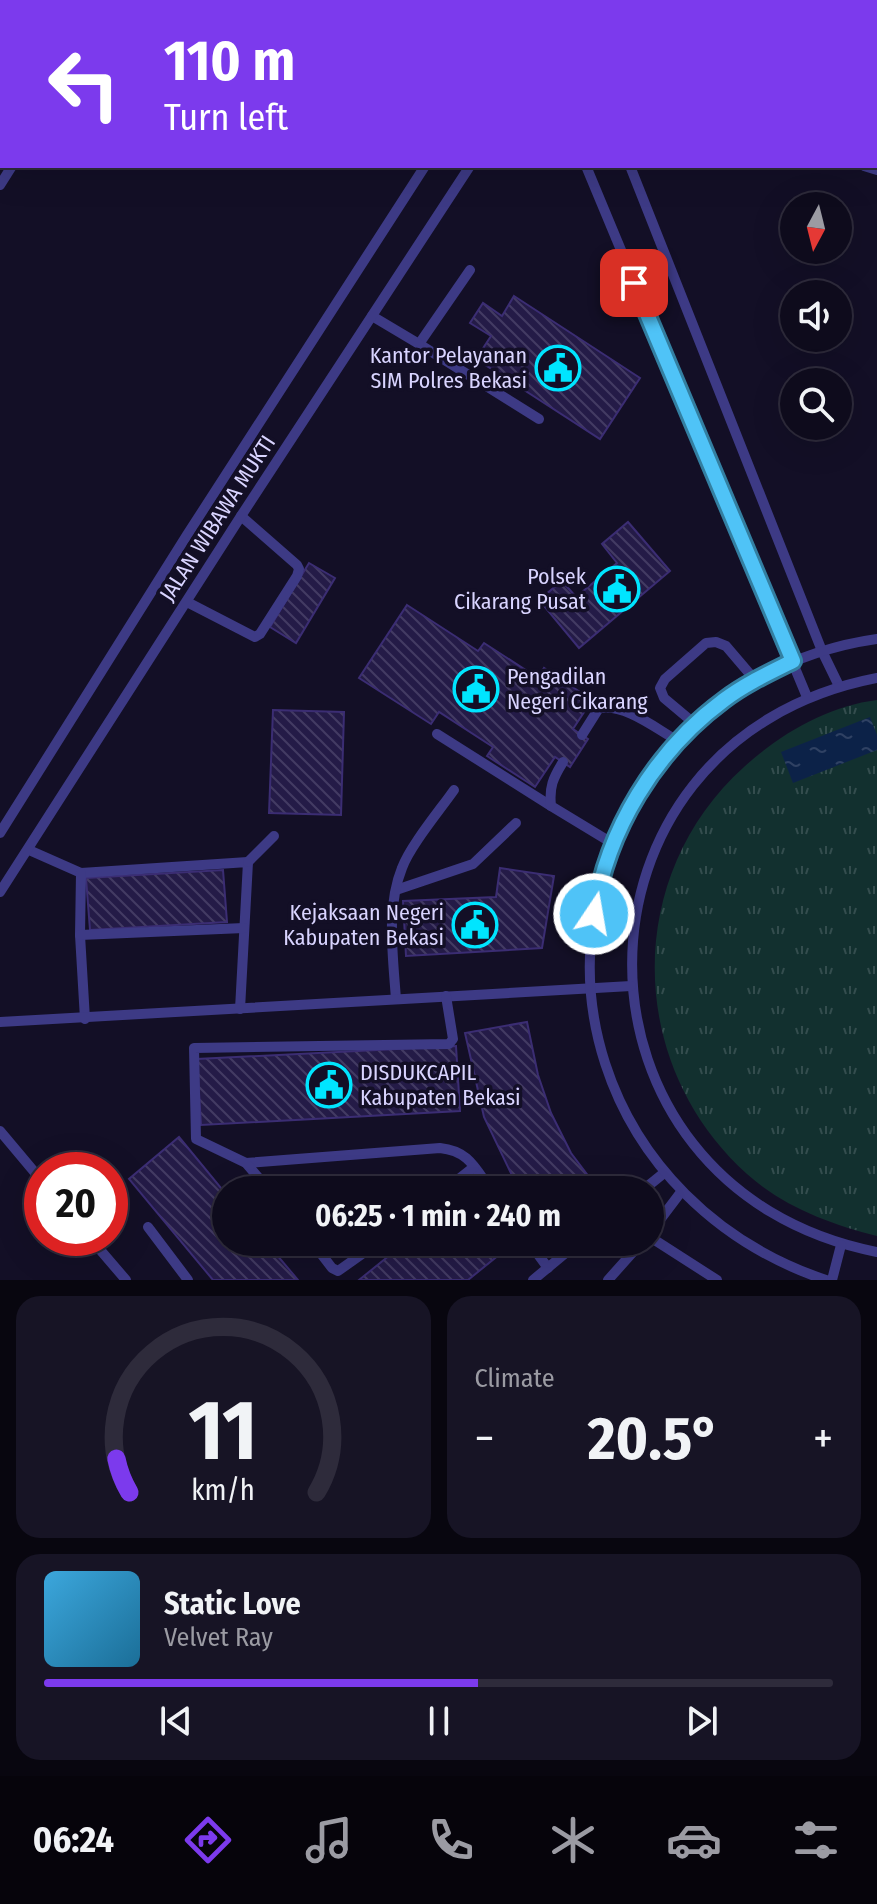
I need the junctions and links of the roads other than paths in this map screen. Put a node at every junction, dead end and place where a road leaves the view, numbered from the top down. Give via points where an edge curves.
1 (11, 168) edge
2 (424, 168) edge
3 (469, 168) edge
4 (587, 168) edge
5 (631, 168) edge
6 (0, 185) edge
7 (470, 270) dead end
8 (372, 316) junction
9 (419, 344) junction
10 (539, 419) dead end
11 (241, 516) junction
12 (187, 602) junction
13 (877, 639) edge
14 (822, 651) junction
15 (793, 661) junction
16 (877, 678) edge
17 (755, 680) junction
18 (839, 686) junction
19 (807, 697) junction
20 (695, 724) junction
21 (437, 734) dead end
22 (582, 735) dead end
23 (678, 741) junction
24 (563, 762) dead end
25 (454, 790) dead end
26 (551, 806) junction
27 (516, 823) dead end
28 (0, 833) edge
29 (274, 836) dead end
30 (612, 843) junction
31 (29, 850) junction
32 (248, 862) junction
33 (81, 873) junction
34 (396, 890) junction
35 (0, 892) edge
36 (244, 928) junction
37 (80, 935) junction
38 (631, 986) junction
39 (590, 987) junction
40 (446, 996) junction
41 (396, 999) junction
42 (240, 1009) junction
43 (85, 1019) junction
44 (0, 1022) edge
45 (0, 1131) edge
46 (24, 1160) edge
47 (246, 1163) junction
48 (474, 1167) junction
49 (664, 1173) junction
50 (257, 1176) edge
51 (463, 1176) edge
52 (481, 1176) edge
53 (660, 1176) edge
54 (681, 1192) junction
55 (664, 1216) edge
56 (148, 1227) dead end
57 (664, 1244) edge
58 (841, 1245) junction
59 (877, 1252) edge
60 (105, 1256) edge
61 (323, 1256) edge
62 (359, 1256) edge
63 (539, 1256) edge
64 (562, 1256) edge
65 (629, 1256) edge
66 (548, 1268) junction
67 (795, 1275) edge
68 (126, 1280) edge
69 (188, 1280) edge
70 (533, 1280) edge
71 (608, 1280) edge
72 (717, 1280) edge
73 (829, 1280) edge

1 - 6 lane
2 - 28 lane, JALAN WIBAWA MUKTI
3 - 8 lane, JALAN WIBAWA MUKTI
4 - 15 lane
5 - 14 lane
7 - 9 lane
8 - 9 lane
8 - 11 lane, JALAN WIBAWA MUKTI
9 - 10 lane
11 - 12 lane, JALAN WIBAWA MUKTI
11 - 12 lane via 297,565 297,576 255,637
12 - 31 lane, JALAN WIBAWA MUKTI
13 - 14 lane
14 - 15 lane
14 - 18 lane
15 - 17 lane
15 - 19 lane
16 - 18 lane
17 - 20 lane
17 - 20 lane via 726,646 706,643 660,688 664,698
18 - 19 lane
19 - 38 lane via 762,721 722,754 681,803 642,884 632,935
20 - 23 lane
21 - 26 lane
22 - 23 lane via 599,708 611,706
23 - 30 lane via 640,789
24 - 26 lane via 549,790
25 - 34 lane via 402,866
26 - 30 lane
27 - 34 lane via 473,864
29 - 32 lane
30 - 39 lane via 592,926
31 - 33 lane
31 - 35 lane, JALAN WIBAWA MUKTI
32 - 33 lane
32 - 36 lane
33 - 37 lane
34 - 41 lane
36 - 37 lane
36 - 42 lane
37 - 43 lane
38 - 39 lane
38 - 58 lane via 642,1044 663,1099 695,1148 737,1190 786,1223
39 - 40 lane
39 - 49 lane via 613,1086
40 - 41 lane
40 - 47 lane via 453,1039 449,1044 194,1048 196,1139
41 - 42 lane
42 - 43 lane
43 - 44 lane
45 - 46 lane
47 - 48 lane via 440,1148 456,1150
47 - 50 lane
48 - 51 lane
48 - 52 lane
49 - 53 lane
49 - 54 lane
54 - 55 lane
54 - 67 lane via 716,1224
56 - 69 lane
57 - 72 lane
58 - 59 lane
58 - 73 lane
60 - 68 lane
61 - 62 lane via 338,1271
63 - 66 lane
64 - 66 lane
65 - 71 lane
66 - 70 lane
67 - 73 lane

